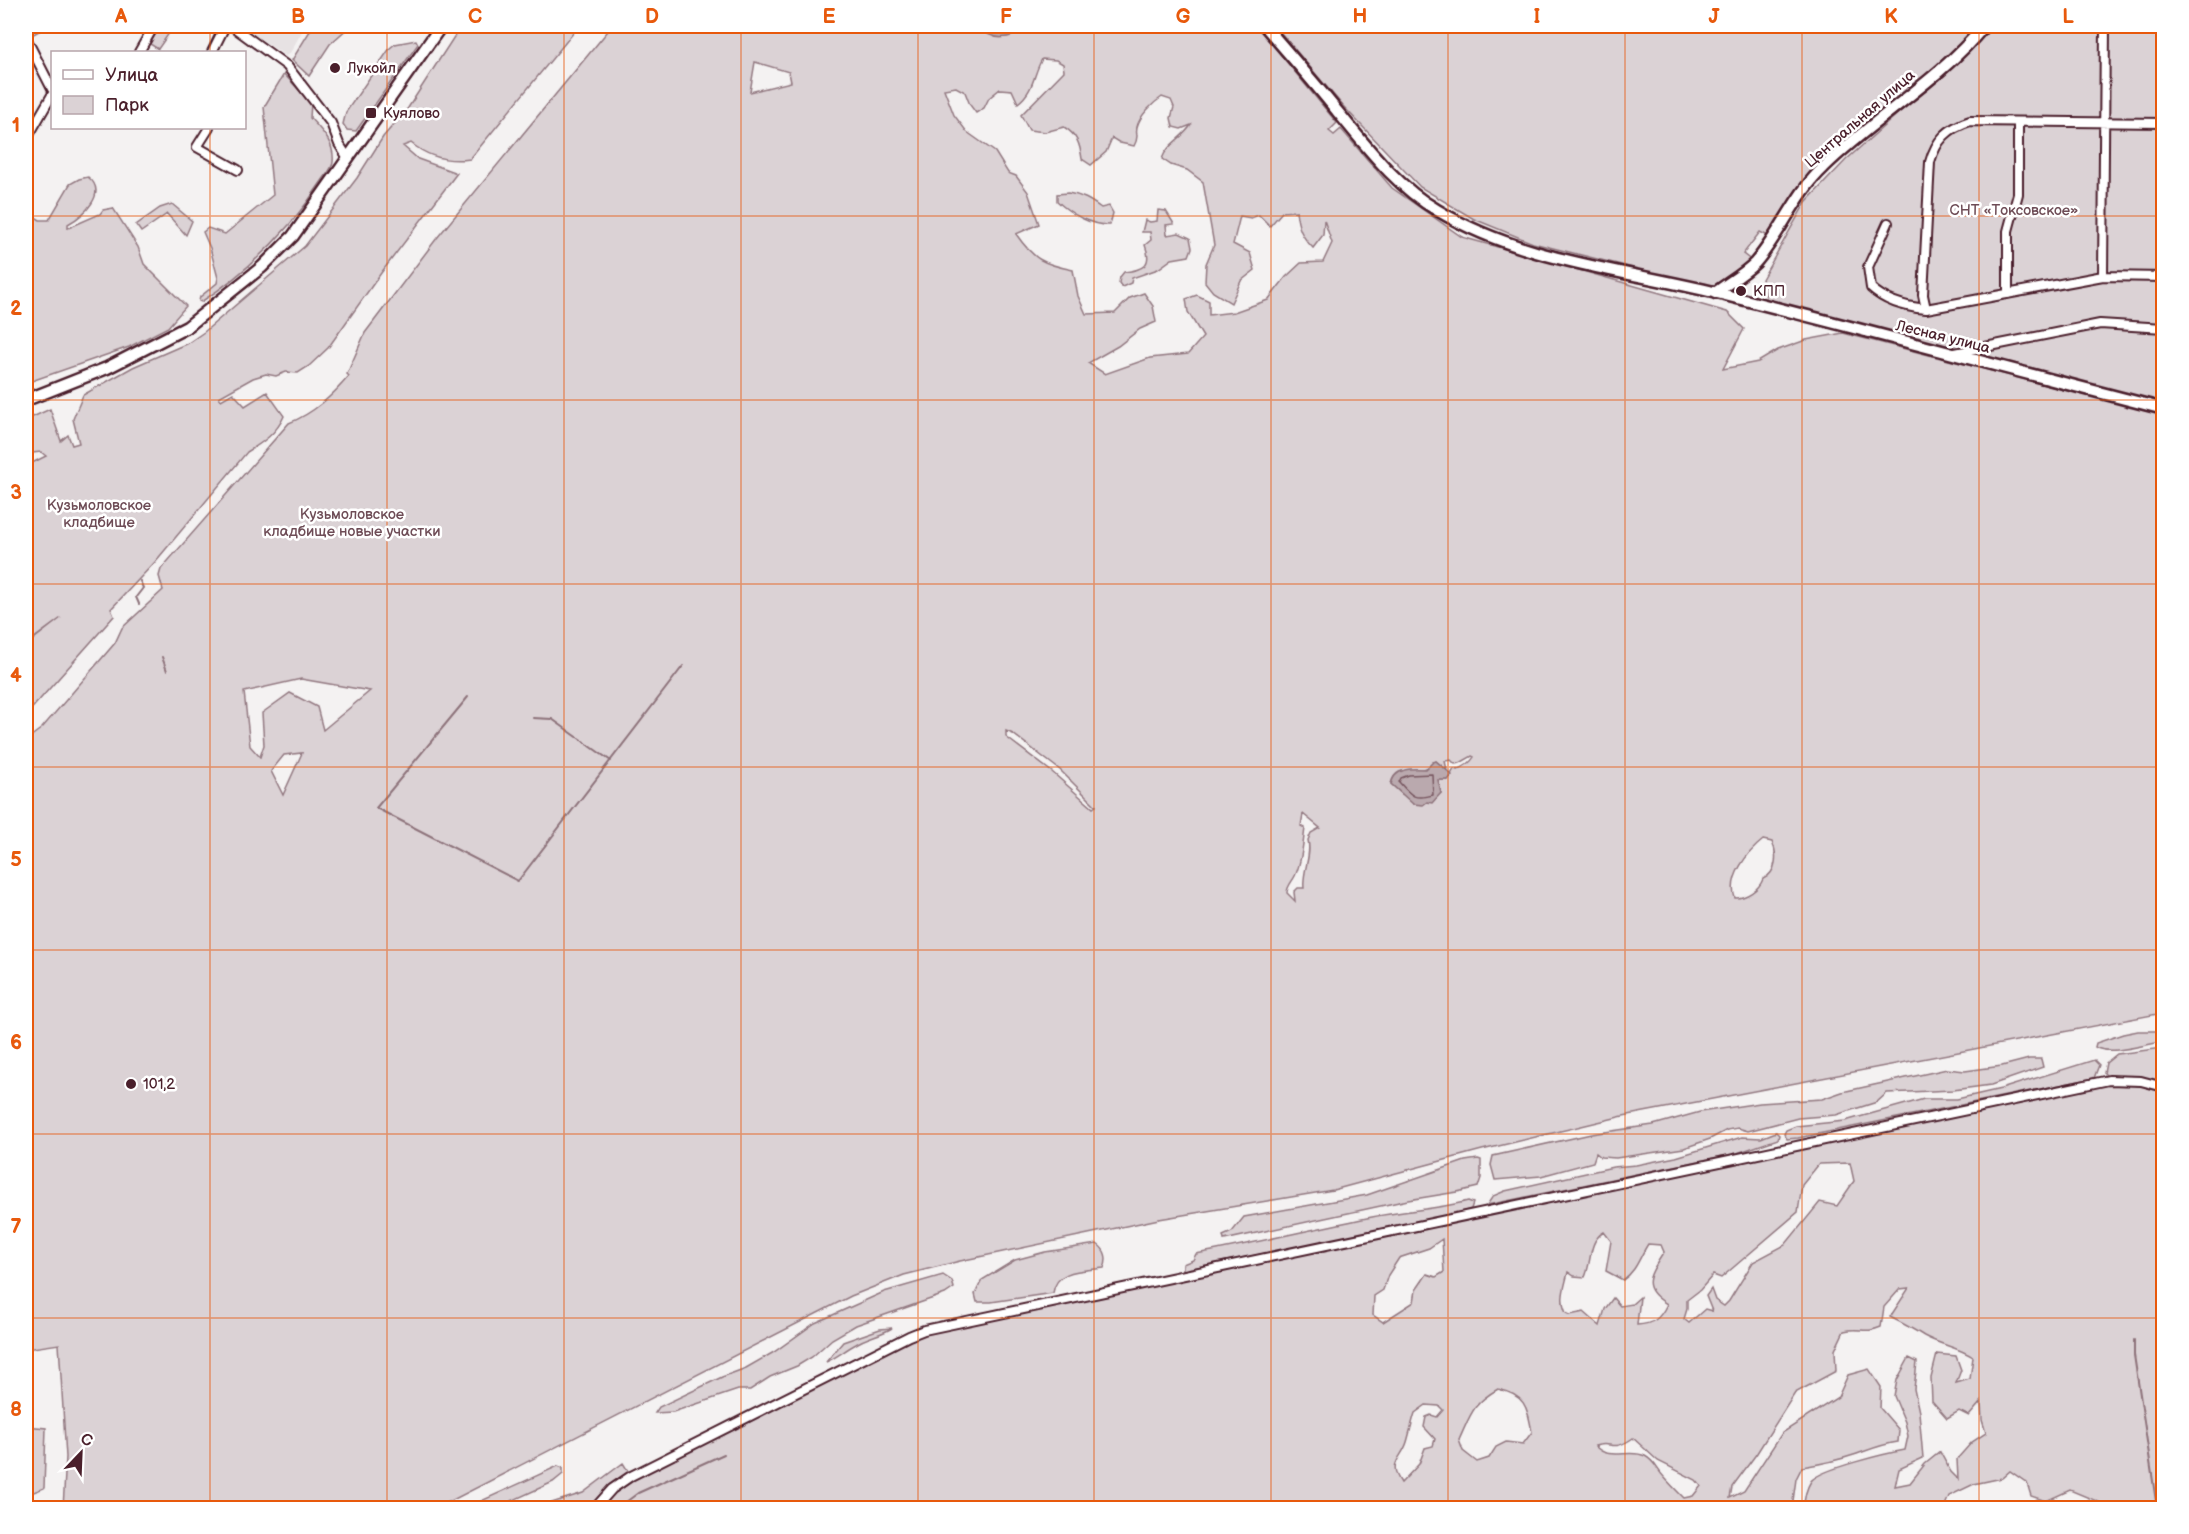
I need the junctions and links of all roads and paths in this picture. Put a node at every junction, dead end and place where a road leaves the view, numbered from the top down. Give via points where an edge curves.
1 (154, 26) edge
2 (225, 26) edge
3 (232, 26) edge
4 (441, 26) edge
5 (1265, 26) edge
6 (1984, 26) edge
7 (2105, 26) edge
8 (26, 38) edge
9 (140, 51) edge
10 (212, 51) edge
11 (51, 87) edge
12 (51, 97) edge
13 (2018, 123) junction
14 (2104, 123) junction
15 (2163, 123) edge
16 (207, 129) edge
17 (26, 140) edge
18 (348, 158) junction
19 (238, 170) dead end
20 (1888, 223) dead end
21 (2103, 276) junction
22 (2163, 277) edge
23 (1715, 293) junction
24 (2008, 294) junction
25 (1926, 309) junction
26 (2163, 328) edge
27 (1952, 354) junction
28 (26, 400) edge
29 (2163, 410) edge
30 (2163, 1087) edge
31 (595, 1509) edge

1 - 9 street
2 - 10 street
3 - 18 street via 287,66 331,123
4 - 18 street
5 - 23 street, Лесная улица via 1393,175 1436,209 1515,246
6 - 23 street, Центральная улица via 1955,58 1823,167 1800,194 1777,235 1753,265
7 - 14 street
8 - 11 street
12 - 17 street
13 - 14 street
13 - 24 street via 2018,194 2008,231
13 - 25 street via 1970,122 1955,126 1934,149 1930,162 1923,295
14 - 15 street
14 - 21 street
16 - 19 street via 197,147
18 - 28 street via 293,236 262,267 187,327 107,368
20 - 25 street via 1868,267 1871,288 1895,303
21 - 22 street
21 - 24 street
23 - 27 street, Лесная улица
24 - 25 street
26 - 27 street via 2100,324
27 - 29 street, Лесная улица
30 - 31 street via 2141,1081 2109,1080 924,1330 631,1476 612,1488

